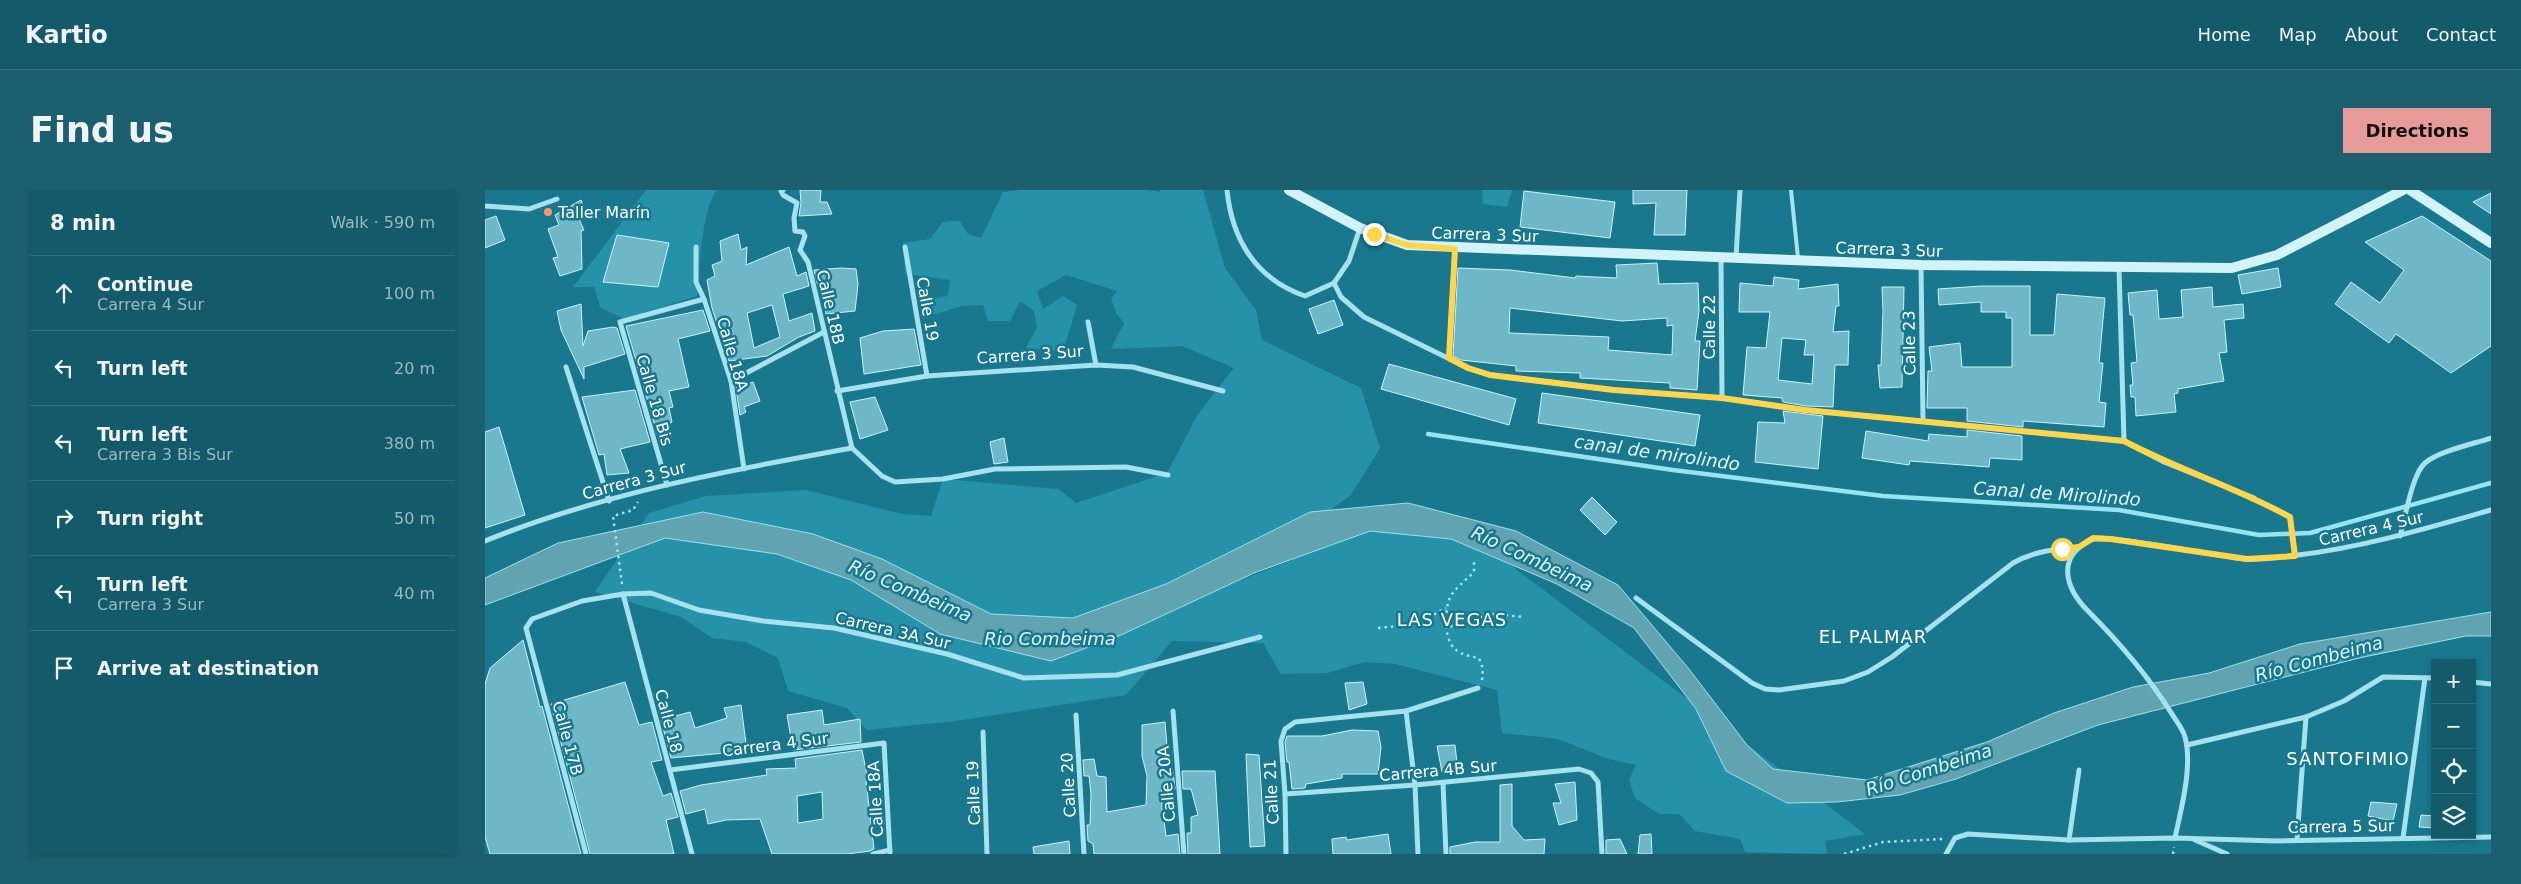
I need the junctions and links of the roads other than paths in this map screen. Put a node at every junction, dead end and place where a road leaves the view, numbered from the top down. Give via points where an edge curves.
1 (783, 190) edge
2 (1227, 190) edge
3 (1289, 190) edge
4 (1740, 190) edge
5 (1791, 190) edge
6 (2403, 190) edge
7 (2411, 190) edge
8 (557, 199) dead end
9 (485, 206) edge
10 (1360, 228) junction
11 (2491, 244) edge
12 (696, 247) dead end
13 (905, 247) dead end
14 (1455, 249) junction
15 (1721, 256) junction
16 (1736, 257) junction
17 (1799, 260) junction
18 (1921, 265) junction
19 (2119, 268) junction
20 (1334, 283) junction
21 (704, 300) junction
22 (1088, 322) dead end
23 (824, 332) junction
24 (1449, 358) junction
25 (1096, 365) junction
26 (566, 367) dead end
27 (927, 376) junction
28 (731, 381) junction
29 (837, 391) junction
30 (1223, 391) dead end
31 (1722, 398) junction
32 (1923, 420) junction
33 (2491, 438) edge
34 (2124, 441) junction
35 (852, 448) junction
36 (744, 469) junction
37 (1168, 475) dead end
38 (667, 485) junction
39 (2254, 498) road end
40 (609, 501) junction
41 (2491, 510) edge
42 (2400, 536) junction
43 (485, 541) edge
44 (2079, 547) junction
45 (623, 594) junction
46 (1636, 598) dead end
47 (526, 628) joint
48 (1260, 637) dead end
49 (2425, 678) junction
50 (2431, 678) edge
51 (2476, 682) edge
52 (2491, 684) edge
53 (1479, 688) dead end
54 (1173, 711) dead end
55 (1406, 712) junction
56 (1076, 715) dead end
57 (2306, 717) junction
58 (983, 732) dead end
59 (884, 742) joint
60 (2187, 745) junction
61 (670, 770) junction
62 (2079, 770) dead end
63 (1443, 782) junction
64 (1415, 785) junction
65 (1285, 794) junction
66 (2491, 837) edge
67 (2175, 838) junction
68 (2403, 838) junction
69 (2192, 839) junction
70 (2297, 839) junction
71 (2069, 840) junction
72 (890, 852) edge
73 (586, 854) edge
74 (692, 854) edge
75 (873, 854) edge
76 (987, 854) edge
77 (1084, 854) edge
78 (1184, 854) edge
79 (1286, 854) edge
80 (1418, 854) edge
81 (1446, 854) edge
82 (1602, 854) edge
83 (1946, 854) edge
84 (2227, 854) edge

1 - 23 street, Calle 18B via 783,195 797,203 795,231 803,232 805,236 799,250 808,262
2 - 20 street via 1229,215 1242,244 1264,274 1284,289 1305,296
3 - 10 street, Carrera 3 Sur
4 - 16 street
5 - 17 lane
6 - 19 street, Carrera 3 Sur via 2277,255 2232,268
7 - 11 street
8 - 9 street via 529,209
10 - 14 street, Carrera 3 Sur via 1407,245
10 - 20 street via 1349,261
12 - 21 street, Calle 18A via 696,282
13 - 27 street, Calle 19
14 - 15 street, Carrera 3 Sur
14 - 24 street
15 - 16 street, Carrera 3 Sur
15 - 31 street, Calle 22
16 - 17 street, Carrera 3 Sur
17 - 18 street, Carrera 3 Sur
18 - 19 street, Carrera 3 Sur
18 - 32 street, Calle 23
19 - 34 street
20 - 24 street via 1341,297 1364,318
21 - 28 street, Calle 18A
21 - 38 street, Calle 18 Bis via 620,322
22 - 25 street
23 - 28 street
23 - 29 street, Calle 18B
24 - 31 street via 1490,375 1614,390
25 - 27 street, Carrera 3 Sur
25 - 30 street, Carrera 3 Sur via 1133,367
26 - 40 street
27 - 29 street, Carrera 3 Sur
28 - 36 street, Calle 18A
29 - 35 street, Calle 18B
31 - 32 street via 1805,410
32 - 34 street
33 - 42 street via 2423,464
34 - 39 street via 2173,466
35 - 36 street, Carrera 3 Sur
35 - 37 street via 882,476 895,482 943,479 995,470 1126,466
36 - 38 street, Carrera 3 Sur
38 - 40 street, Carrera 3 Sur
40 - 43 street, Carrera 3 Sur
41 - 42 street, Carrera 4 Sur
42 - 44 street, Carrera 4 Sur via 2331,551 2247,559 2111,539 2093,538
44 - 46 street, Carrera 4 Sur via 2043,551 2013,563 1868,672 1844,681 1779,690 1765,690 1751,683
44 - 60 street via 2069,560 2066,576 2073,592 2155,687 2185,735
45 - 47 street, Carrera 3A Sur via 582,601 532,620
45 - 48 street, Carrera 3A Sur via 651,593 699,610 834,628 947,654 1024,678 1117,675
45 - 61 street, Calle 18
47 - 73 street, Calle 17B
49 - 50 street
49 - 57 street via 2383,677 2344,701
49 - 68 street
51 - 52 street
53 - 55 street
54 - 78 street, Calle 20A
55 - 64 street
55 - 65 street, Calle 21 via 1295,722 1285,729 1281,741
56 - 77 street, Calle 20
57 - 60 street
57 - 70 street
58 - 76 street, Calle 19
59 - 61 street, Carrera 4 Sur
59 - 72 street, Calle 18A
60 - 67 street via 2186,776
61 - 74 street, Calle 18
62 - 71 street
63 - 64 street, Carrera 4B Sur
63 - 81 street
63 - 82 street, Carrera 4B Sur via 1579,769 1591,773 1598,782
64 - 65 street, Carrera 4B Sur
64 - 80 street
65 - 79 street, Calle 21
66 - 68 street, Carrera 5 Sur
67 - 69 street, Carrera 5 Sur
67 - 71 street, Carrera 5 Sur
68 - 70 street, Carrera 5 Sur
69 - 70 street, Carrera 5 Sur
69 - 84 street, Carrera 5 Sur
71 - 83 street, Carrera 5 Sur via 1968,834 1955,838
72 - 75 street

